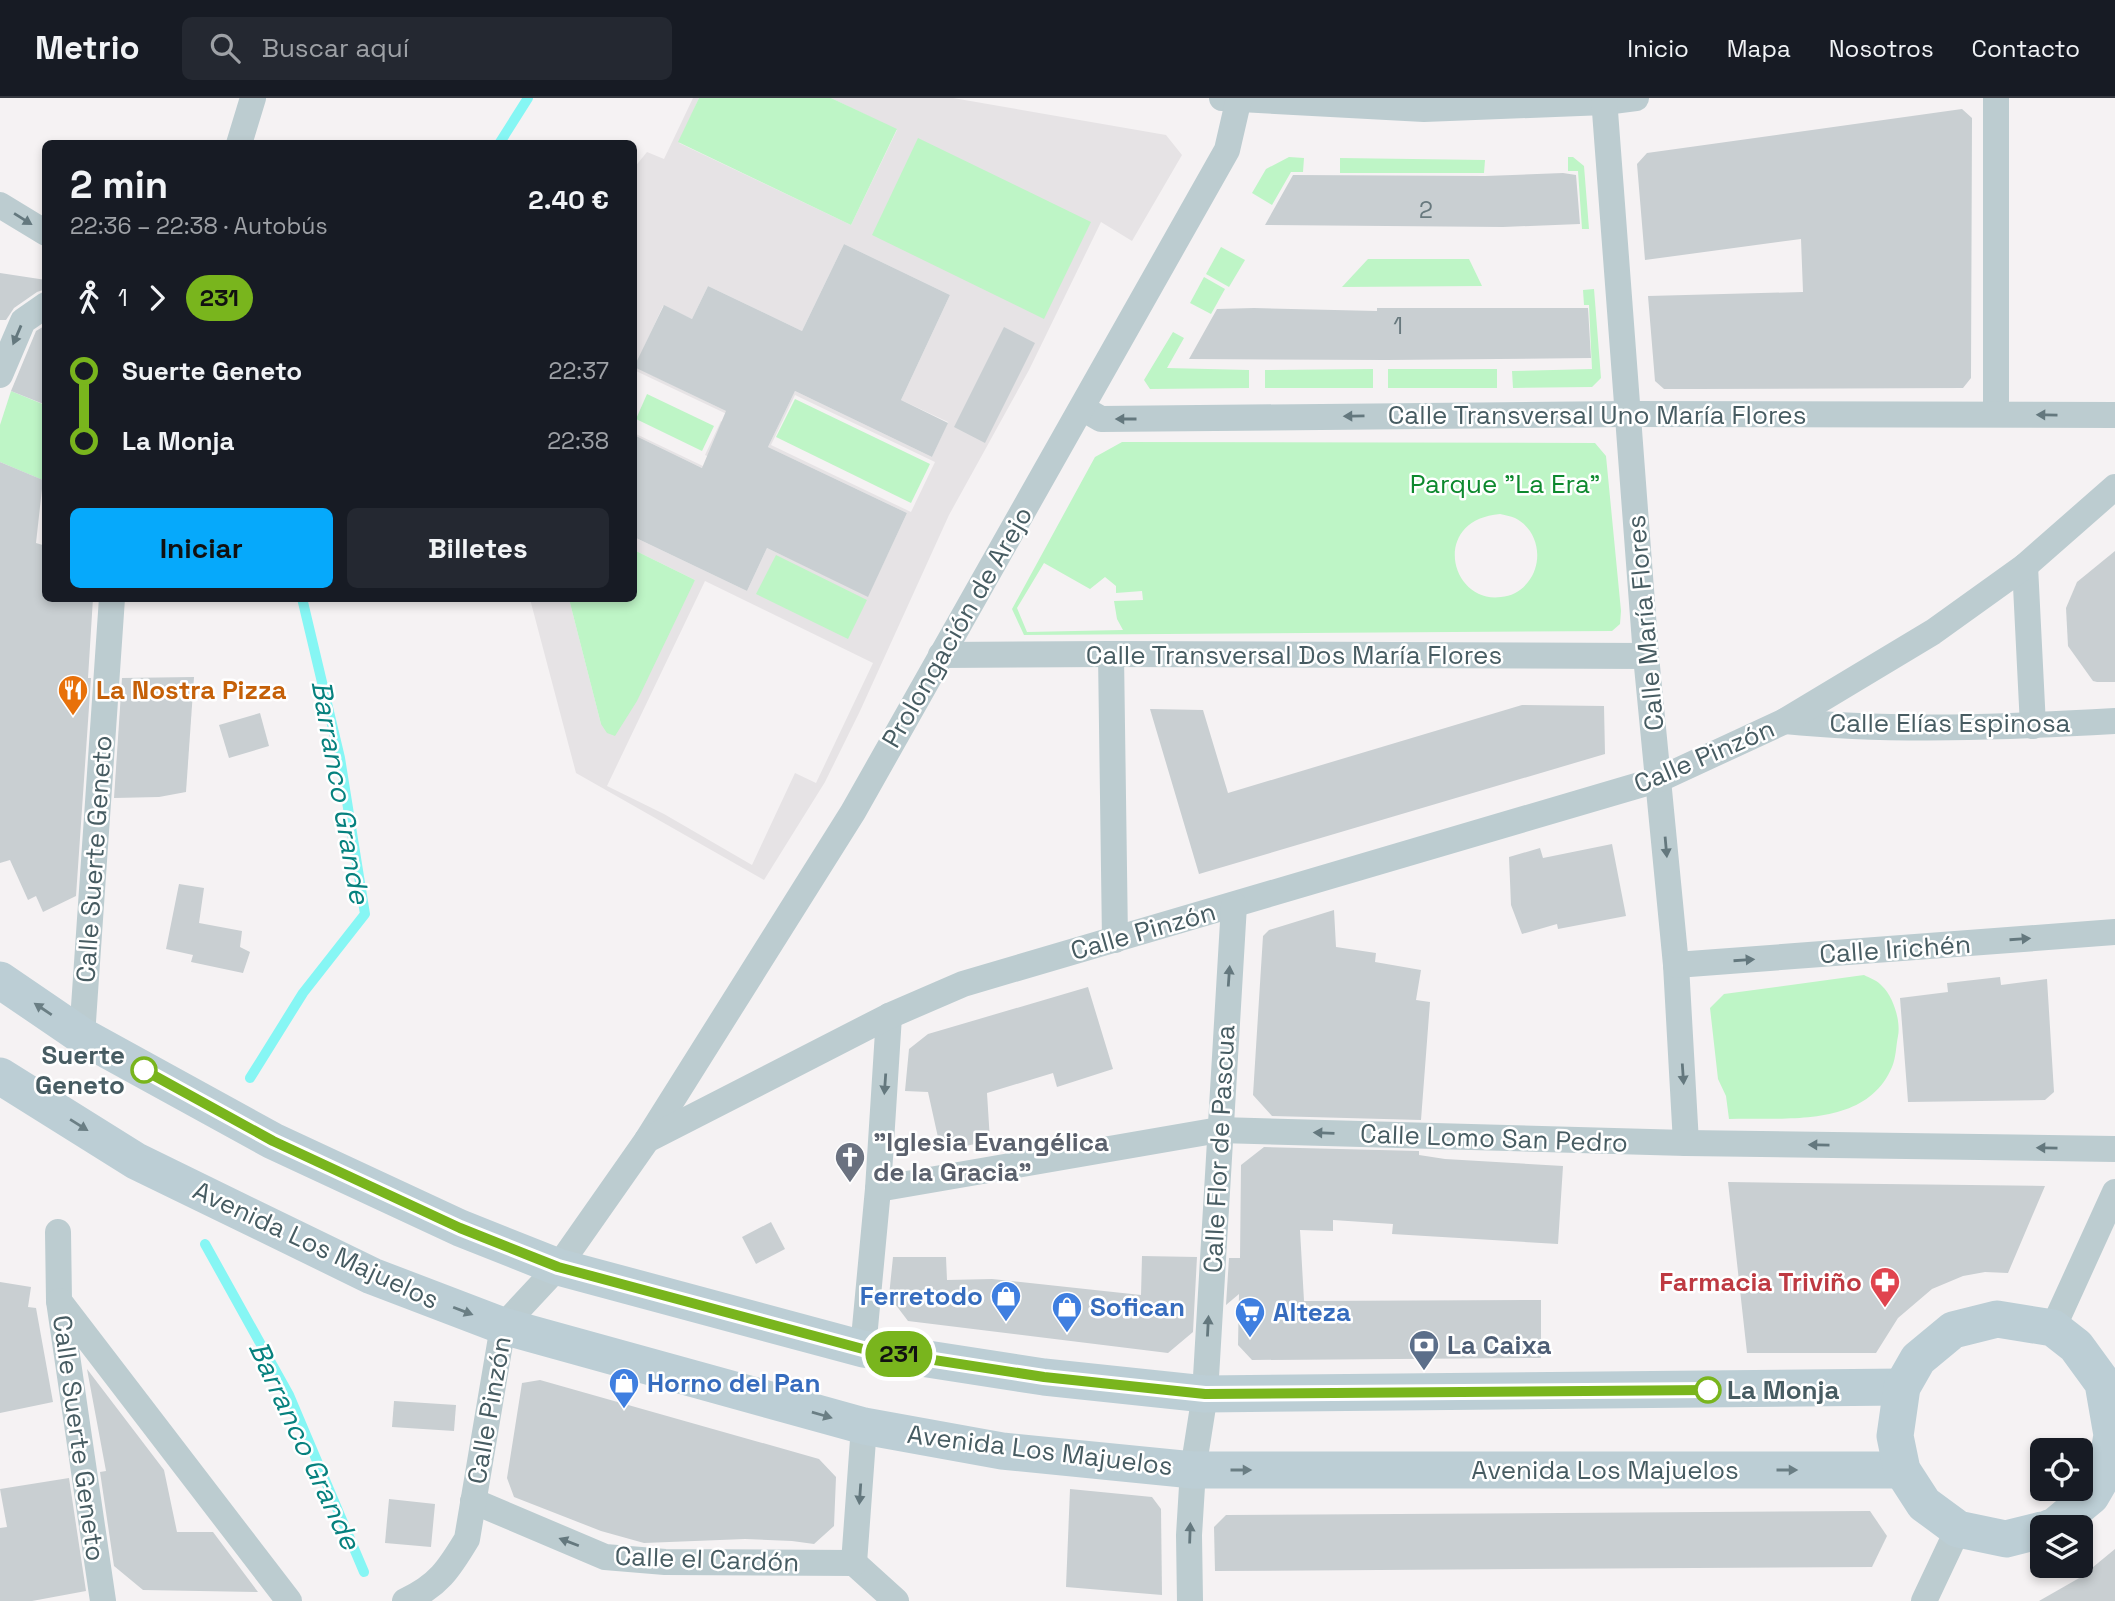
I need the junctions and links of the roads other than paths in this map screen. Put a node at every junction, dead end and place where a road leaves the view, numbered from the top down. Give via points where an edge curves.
1 (253, 98) edge
2 (1636, 98) edge
3 (1996, 98) edge
4 (1234, 99) edge
5 (1604, 100) edge
6 (240, 140) edge
7 (0, 205) edge
8 (42, 231) edge
9 (42, 308) edge
10 (0, 375) edge
11 (1082, 408) junction
12 (1627, 414) junction
13 (1996, 414) junction
14 (2115, 415) edge
15 (2115, 487) edge
16 (2025, 566) junction
17 (112, 602) edge
18 (1111, 654) junction
19 (941, 655) junction
20 (1646, 656) junction
21 (1785, 721) junction
22 (2115, 721) edge
23 (2033, 726) junction
24 (1660, 779) junction
25 (1234, 905) junction
26 (2115, 932) edge
27 (1115, 940) junction
28 (1676, 965) junction
29 (0, 980) edge
30 (889, 1016) junction
31 (82, 1036) junction
32 (0, 1076) edge
33 (1219, 1130) junction
34 (647, 1140) junction
35 (1686, 1143) junction
36 (2115, 1149) edge
37 (878, 1189) junction
38 (2115, 1192) edge
39 (58, 1232) dead end
40 (558, 1267) junction
41 (58, 1301) junction
42 (503, 1326) junction
43 (2053, 1328) junction
44 (863, 1349) junction
45 (2109, 1384) edge
46 (1902, 1387) junction
47 (1205, 1394) junction
48 (864, 1426) junction
49 (1194, 1470) junction
50 (1902, 1470) junction
51 (2110, 1470) edge
52 (473, 1501) junction
53 (2068, 1515) edge
54 (1958, 1529) junction
55 (2030, 1533) edge
56 (854, 1563) junction
57 (103, 1601) edge
58 (289, 1601) edge
59 (405, 1601) edge
60 (897, 1601) edge
61 (1190, 1601) edge
62 (1924, 1601) edge

1 - 6 street
2 - 5 street
3 - 13 street
4 - 5 street via 1424,109
4 - 11 street, Prolongación de Arejo via 1227,150
5 - 12 street, Calle María Flores
7 -> 8 street
9 -> 10 street via 23,321
12 -> 11 street, Calle Transversal Uno María Flores via 1101,419
11 - 19 street, Prolongación de Arejo
12 - 13 street, Calle Transversal Uno María Flores
12 - 20 street, Calle María Flores
14 -> 13 street, Calle Transversal Uno María Flores
15 - 16 street, Calle Pinzón
16 - 21 street, Calle Pinzón via 1933,632
16 - 23 street
17 - 31 street, Calle Suerte Geneto
18 - 19 street, Calle Transversal Dos María Flores
18 - 20 street, Calle Transversal Dos María Flores
18 - 27 street
19 - 34 street, Prolongación de Arejo via 852,812
20 - 24 street, Calle María Flores
21 - 23 street, Calle Elías Espinosa via 1847,727
21 - 24 street, Calle Pinzón
22 - 23 street, Calle Elías Espinosa
24 - 25 street, Calle Pinzón
24 -> 28 street, Calle María Flores
25 - 27 street, Calle Pinzón
33 -> 25 street, Calle Flor de Pascua
28 -> 26 street, Calle Irichén
27 - 30 street, Calle Pinzón via 963,984
28 -> 35 street, Calle María Flores
31 -> 29 street
30 - 34 street, Calle Pinzón
30 -> 37 street
31 - 40 street via 273,1141 460,1228
32 -> 42 street, Avenida Los Majuelos via 136,1161 372,1276
35 -> 33 street, Calle Lomo San Pedro
33 - 37 street, Calle Lomo San Pedro
47 -> 33 street, Calle Flor de Pascua
34 - 40 street, Calle Pinzón
36 -> 35 street, Calle Lomo San Pedro
37 - 44 street
38 - 43 street
39 - 41 street, Calle Suerte Geneto
40 - 42 street, Calle Pinzón
40 - 44 street
41 - 57 street, Calle Suerte Geneto
41 - 58 street
42 -> 48 street, Avenida Los Majuelos
42 - 52 street, Calle Pinzón
43 - 45 street via 2076,1346
43 - 46 street via 1997,1319 1953,1331 1918,1359
44 - 47 street via 1044,1377
45 - 51 street
46 - 47 street
46 - 50 street via 1895,1436
47 - 49 street, Calle Flor de Pascua
48 - 49 street, Avenida Los Majuelos via 1002,1451
48 -> 56 street
49 -> 50 street, Avenida Los Majuelos
61 -> 49 street, Calle Flor de Pascua
50 - 54 street via 1924,1504
51 - 53 street via 2091,1496
56 -> 52 street, Calle el Cardón via 665,1562 605,1557
52 - 59 street, Calle Pinzón via 467,1539 449,1569 434,1585
54 - 55 street via 2006,1539
54 - 62 street
56 - 60 street

